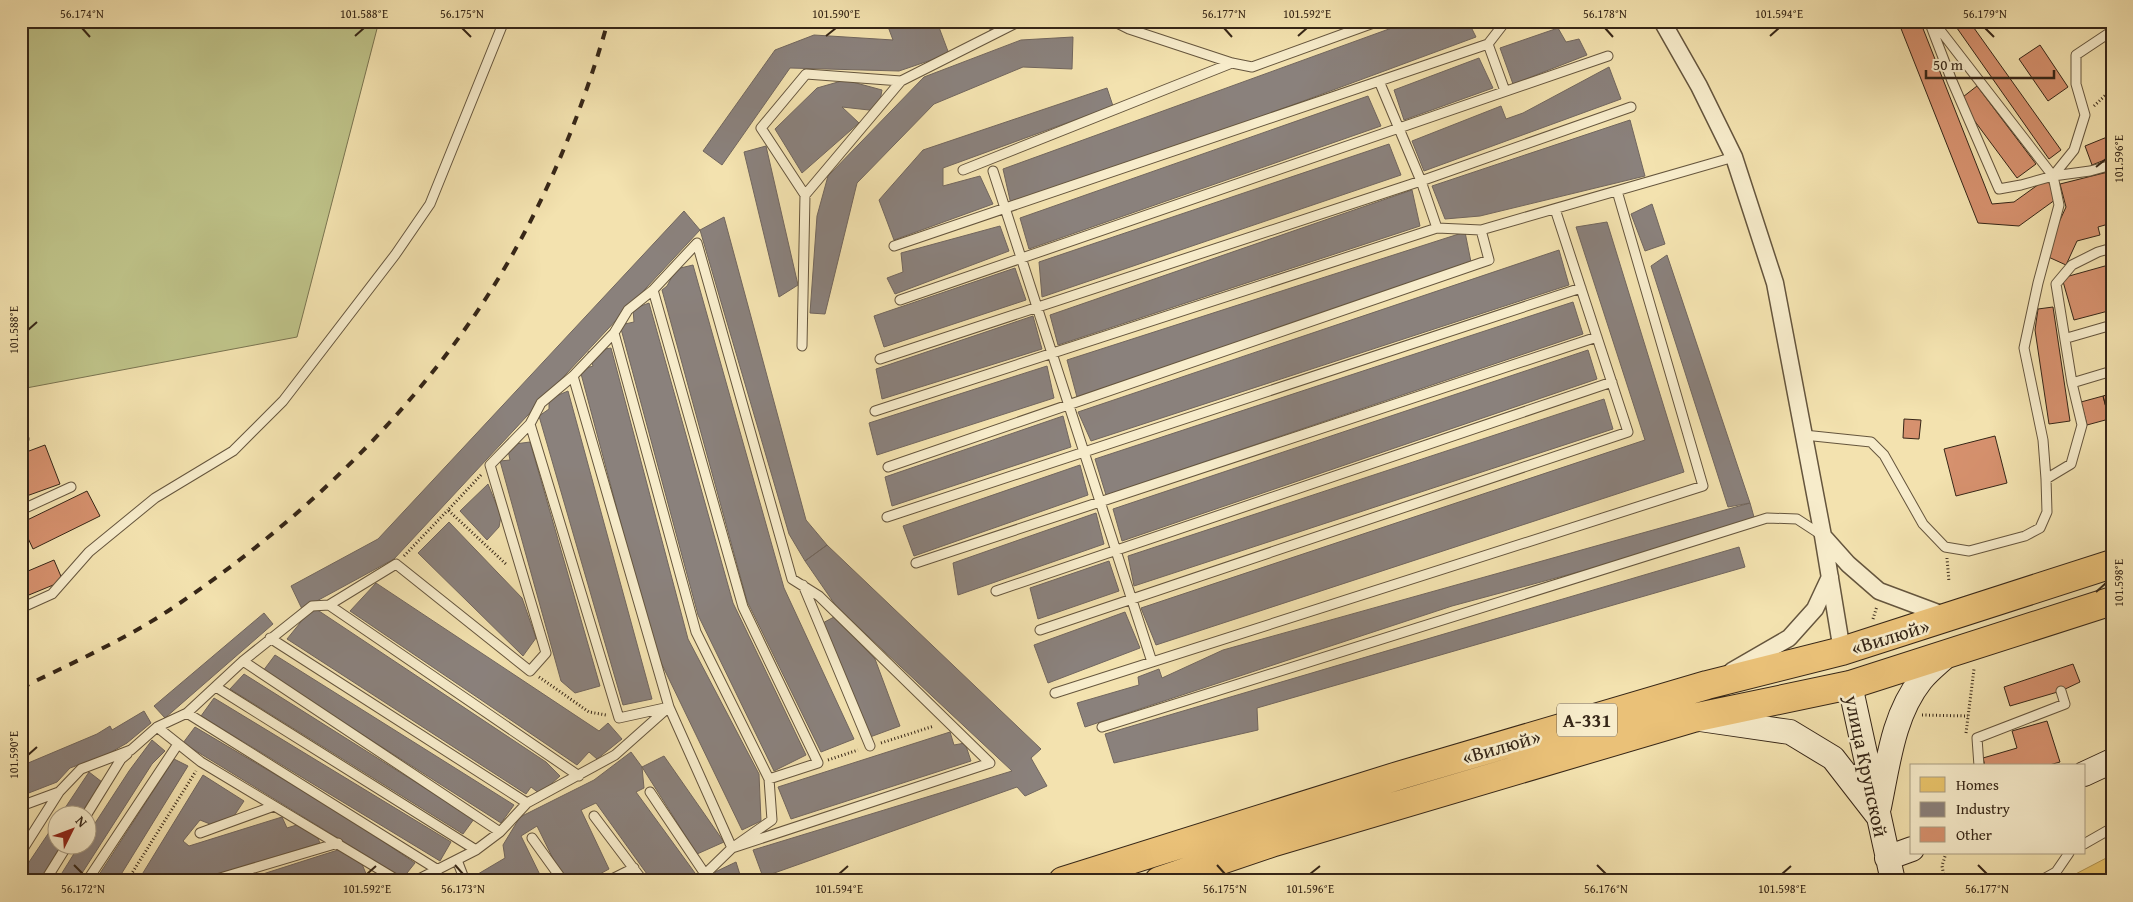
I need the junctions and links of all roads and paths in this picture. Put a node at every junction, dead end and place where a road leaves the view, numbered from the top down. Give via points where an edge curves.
1 (504, 21) edge
2 (1020, 21) edge
3 (1113, 21) edge
4 (1379, 21) edge
5 (1662, 21) edge
6 (1929, 21) edge
7 (1933, 21) edge
8 (1506, 22) edge
9 (2112, 31) edge
10 (1488, 44) junction
11 (1608, 56) dead end
12 (1232, 63) junction
13 (901, 81) junction
14 (1379, 81) junction
15 (2112, 90) edge
16 (1505, 91) junction
17 (1631, 107) dead end
18 (2085, 115) junction
19 (1399, 128) junction
20 (1734, 157) junction
21 (2112, 164) edge
22 (963, 170) dead end
23 (993, 171) dead end
24 (2053, 176) junction
25 (1422, 181) junction
26 (1617, 191) junction
27 (805, 195) junction
28 (1005, 208) junction
29 (1555, 209) junction
30 (1437, 228) junction
31 (1481, 230) junction
32 (894, 246) dead end
33 (2112, 248) edge
34 (1022, 258) junction
35 (1581, 288) junction
36 (653, 290) junction
37 (900, 300) dead end
38 (1037, 308) junction
39 (2112, 326) edge
40 (614, 333) junction
41 (1597, 337) junction
42 (2067, 338) junction
43 (802, 346) dead end
44 (1052, 353) junction
45 (880, 360) dead end
46 (2112, 371) edge
47 (572, 376) junction
48 (1612, 382) junction
49 (2072, 383) junction
50 (1069, 405) junction
51 (875, 411) dead end
52 (530, 424) junction
53 (1804, 435) junction
54 (1084, 452) junction
55 (490, 465) junction
56 (888, 467) dead end
57 (2046, 479) junction
58 (71, 487) dead end
59 (1100, 502) junction
60 (21, 510) edge
61 (448, 510) junction
62 (886, 517) dead end
63 (1824, 536) junction
64 (1945, 547) junction
65 (1116, 550) junction
66 (916, 563) dead end
67 (396, 564) junction
68 (2112, 564) edge
69 (1830, 577) junction
70 (1949, 582) dead end
71 (525, 584) junction
72 (803, 585) junction
73 (996, 591) dead end
74 (1131, 599) junction
75 (2112, 601) edge
76 (329, 605) junction
77 (21, 608) edge
78 (1950, 618) junction
79 (1040, 630) dead end
80 (270, 638) junction
81 (1842, 651) junction
82 (1949, 653) junction
83 (243, 661) junction
84 (1152, 662) junction
85 (1974, 669) dead end
86 (530, 671) junction
87 (1707, 685) junction
88 (1850, 686) junction
89 (216, 687) junction
90 (2060, 691) dead end
91 (1055, 693) dead end
92 (669, 707) junction
93 (188, 713) junction
94 (619, 718) junction
95 (1693, 718) junction
96 (156, 727) junction
97 (1102, 727) dead end
98 (1965, 738) dead end
99 (178, 744) junction
100 (870, 746) dead end
101 (131, 750) junction
102 (201, 762) junction
103 (2111, 763) edge
104 (1979, 764) edge
105 (2086, 773) edge
106 (579, 776) junction
107 (769, 779) junction
108 (59, 792) junction
109 (650, 792) dead end
110 (526, 803) junction
111 (93, 804) edge
112 (21, 806) edge
113 (274, 806) junction
114 (594, 816) dead end
115 (1878, 816) junction
116 (2112, 828) edge
117 (500, 832) junction
118 (200, 833) dead end
119 (532, 838) dead end
120 (338, 843) junction
121 (2086, 843) edge
122 (732, 848) junction
123 (476, 850) junction
124 (1910, 851) edge
125 (21, 852) edge
126 (62, 854) edge
127 (1946, 854) edge
128 (2067, 854) edge
129 (457, 860) junction
130 (634, 868) junction
131 (438, 870) junction
132 (1889, 874) edge
133 (702, 877) edge
134 (45, 881) edge
135 (87, 881) edge
136 (127, 881) edge
137 (210, 881) edge
138 (399, 881) edge
139 (415, 881) edge
140 (465, 881) edge
141 (563, 881) edge
142 (608, 881) edge
143 (643, 881) edge
144 (1063, 881) edge
145 (1159, 881) edge
146 (1945, 881) edge
147 (2040, 881) edge

1 - 77 lane via 430,204 395,255 283,400 233,451 155,498 89,552 52,594
2 - 13 lane
3 - 12 lane
4 - 12 lane via 1252,67
5 - 20 street
6 - 24 lane via 2000,189
7 - 24 lane
8 - 10 lane
9 - 18 lane via 2076,55 2076,84
10 - 14 lane
10 - 16 lane
11 - 16 lane
12 - 22 lane
13 - 27 lane
13 - 27 lane via 806,74 772,114 761,128
14 - 19 lane
14 - 28 lane
15 - 18 path
16 - 19 lane
17 - 25 lane
18 - 24 lane via 2074,150
19 - 25 lane
19 - 34 lane
20 - 26 lane
20 - 53 street via 1775,283
21 - 24 lane
23 - 28 lane
24 - 57 lane via 2059,205 2024,348 2043,440
25 - 30 lane
25 - 38 lane
26 - 29 lane
26 - 84 lane via 1703,486
27 - 43 lane
28 - 32 lane
28 - 34 lane
29 - 31 lane
29 - 35 lane
30 - 31 lane
30 - 44 lane
31 - 50 lane via 1489,260
33 - 42 lane via 2072,265 2056,284
34 - 37 lane
34 - 38 lane
35 - 41 lane
35 - 54 lane
36 - 40 lane via 628,310
36 - 72 lane via 697,243 792,578
36 - 107 lane via 743,608 818,763
38 - 44 lane
38 - 45 lane
39 - 42 lane
40 - 47 lane
40 - 107 lane via 696,632
41 - 48 lane
41 - 59 lane
42 - 49 lane
44 - 50 lane
44 - 51 lane
46 - 49 lane
47 - 52 lane via 541,403
47 - 92 lane
48 - 65 lane
48 - 74 lane via 1628,432
49 - 57 lane via 2082,425 2071,464
50 - 54 lane
50 - 56 lane
52 - 55 lane
52 - 94 lane
53 - 63 street
53 - 64 lane via 1871,442 1884,455 1923,524
54 - 59 lane
54 - 62 lane
55 - 61 path
55 - 71 lane
57 - 64 lane via 2047,512 2040,528 2026,536 1969,550
58 - 60 lane
59 - 65 lane
59 - 66 lane
61 - 67 path
61 - 71 path
63 - 69 street
63 - 78 street via 1848,564 1879,591
63 - 97 lane via 1797,519 1767,518
64 - 70 path
65 - 73 lane
65 - 74 lane
67 - 76 lane
67 - 86 lane
68 - 78 highway, «Вилюй» / А-331
69 - 81 street
69 - 87 street via 1815,609 1788,638
71 - 86 lane via 546,653
72 - 100 lane
72 - 122 lane via 819,596 990,764
74 - 79 lane
74 - 84 lane
75 - 82 highway, «Вилюй» / А-331
76 - 80 lane via 312,606
76 - 106 lane
78 - 81 highway, «Вилюй» / А-331
80 - 83 lane
80 - 110 lane
81 - 87 highway, «Вилюй» / А-331
81 - 88 highway, улица Крупской
82 - 88 highway, «Вилюй» / А-331
82 - 115 main road via 1921,680 1905,705 1893,740
83 - 89 lane
83 - 117 lane
84 - 91 lane
85 - 98 path
86 - 94 path via 589,712
87 - 144 highway, «Вилюй» / А-331
88 - 95 highway, «Вилюй» / А-331
88 - 115 main road, улица Крупской
89 - 93 lane
89 - 123 lane
90 - 104 lane via 2065,704 1977,738
92 - 94 lane
92 - 106 lane via 615,755
92 - 122 lane
93 - 96 lane
93 - 131 lane
95 - 115 main road via 1790,732 1833,758
95 - 145 highway, «Вилюй» / А-331 via 1274,842
96 - 99 lane
96 - 101 lane
99 - 102 lane
99 - 135 lane
101 - 108 lane via 81,769
101 - 111 lane via 121,759
102 - 113 lane
102 - 136 path
103 - 105 main road
106 - 110 lane
107 - 122 lane via 772,820
108 - 112 lane
108 - 125 lane
109 - 133 lane
110 - 117 lane
113 - 118 lane
113 - 120 lane
114 - 130 lane
115 - 132 main road, улица Крупской
116 - 121 lane
117 - 123 lane
119 - 141 lane
120 - 137 lane
120 - 138 lane
122 - 133 lane
123 - 129 lane
124 - 132 main road
126 - 134 lane
127 - 146 path via 1942,866
128 - 147 lane via 2056,872
129 - 131 lane
129 - 140 lane
130 - 142 lane
130 - 143 lane
131 - 139 lane

